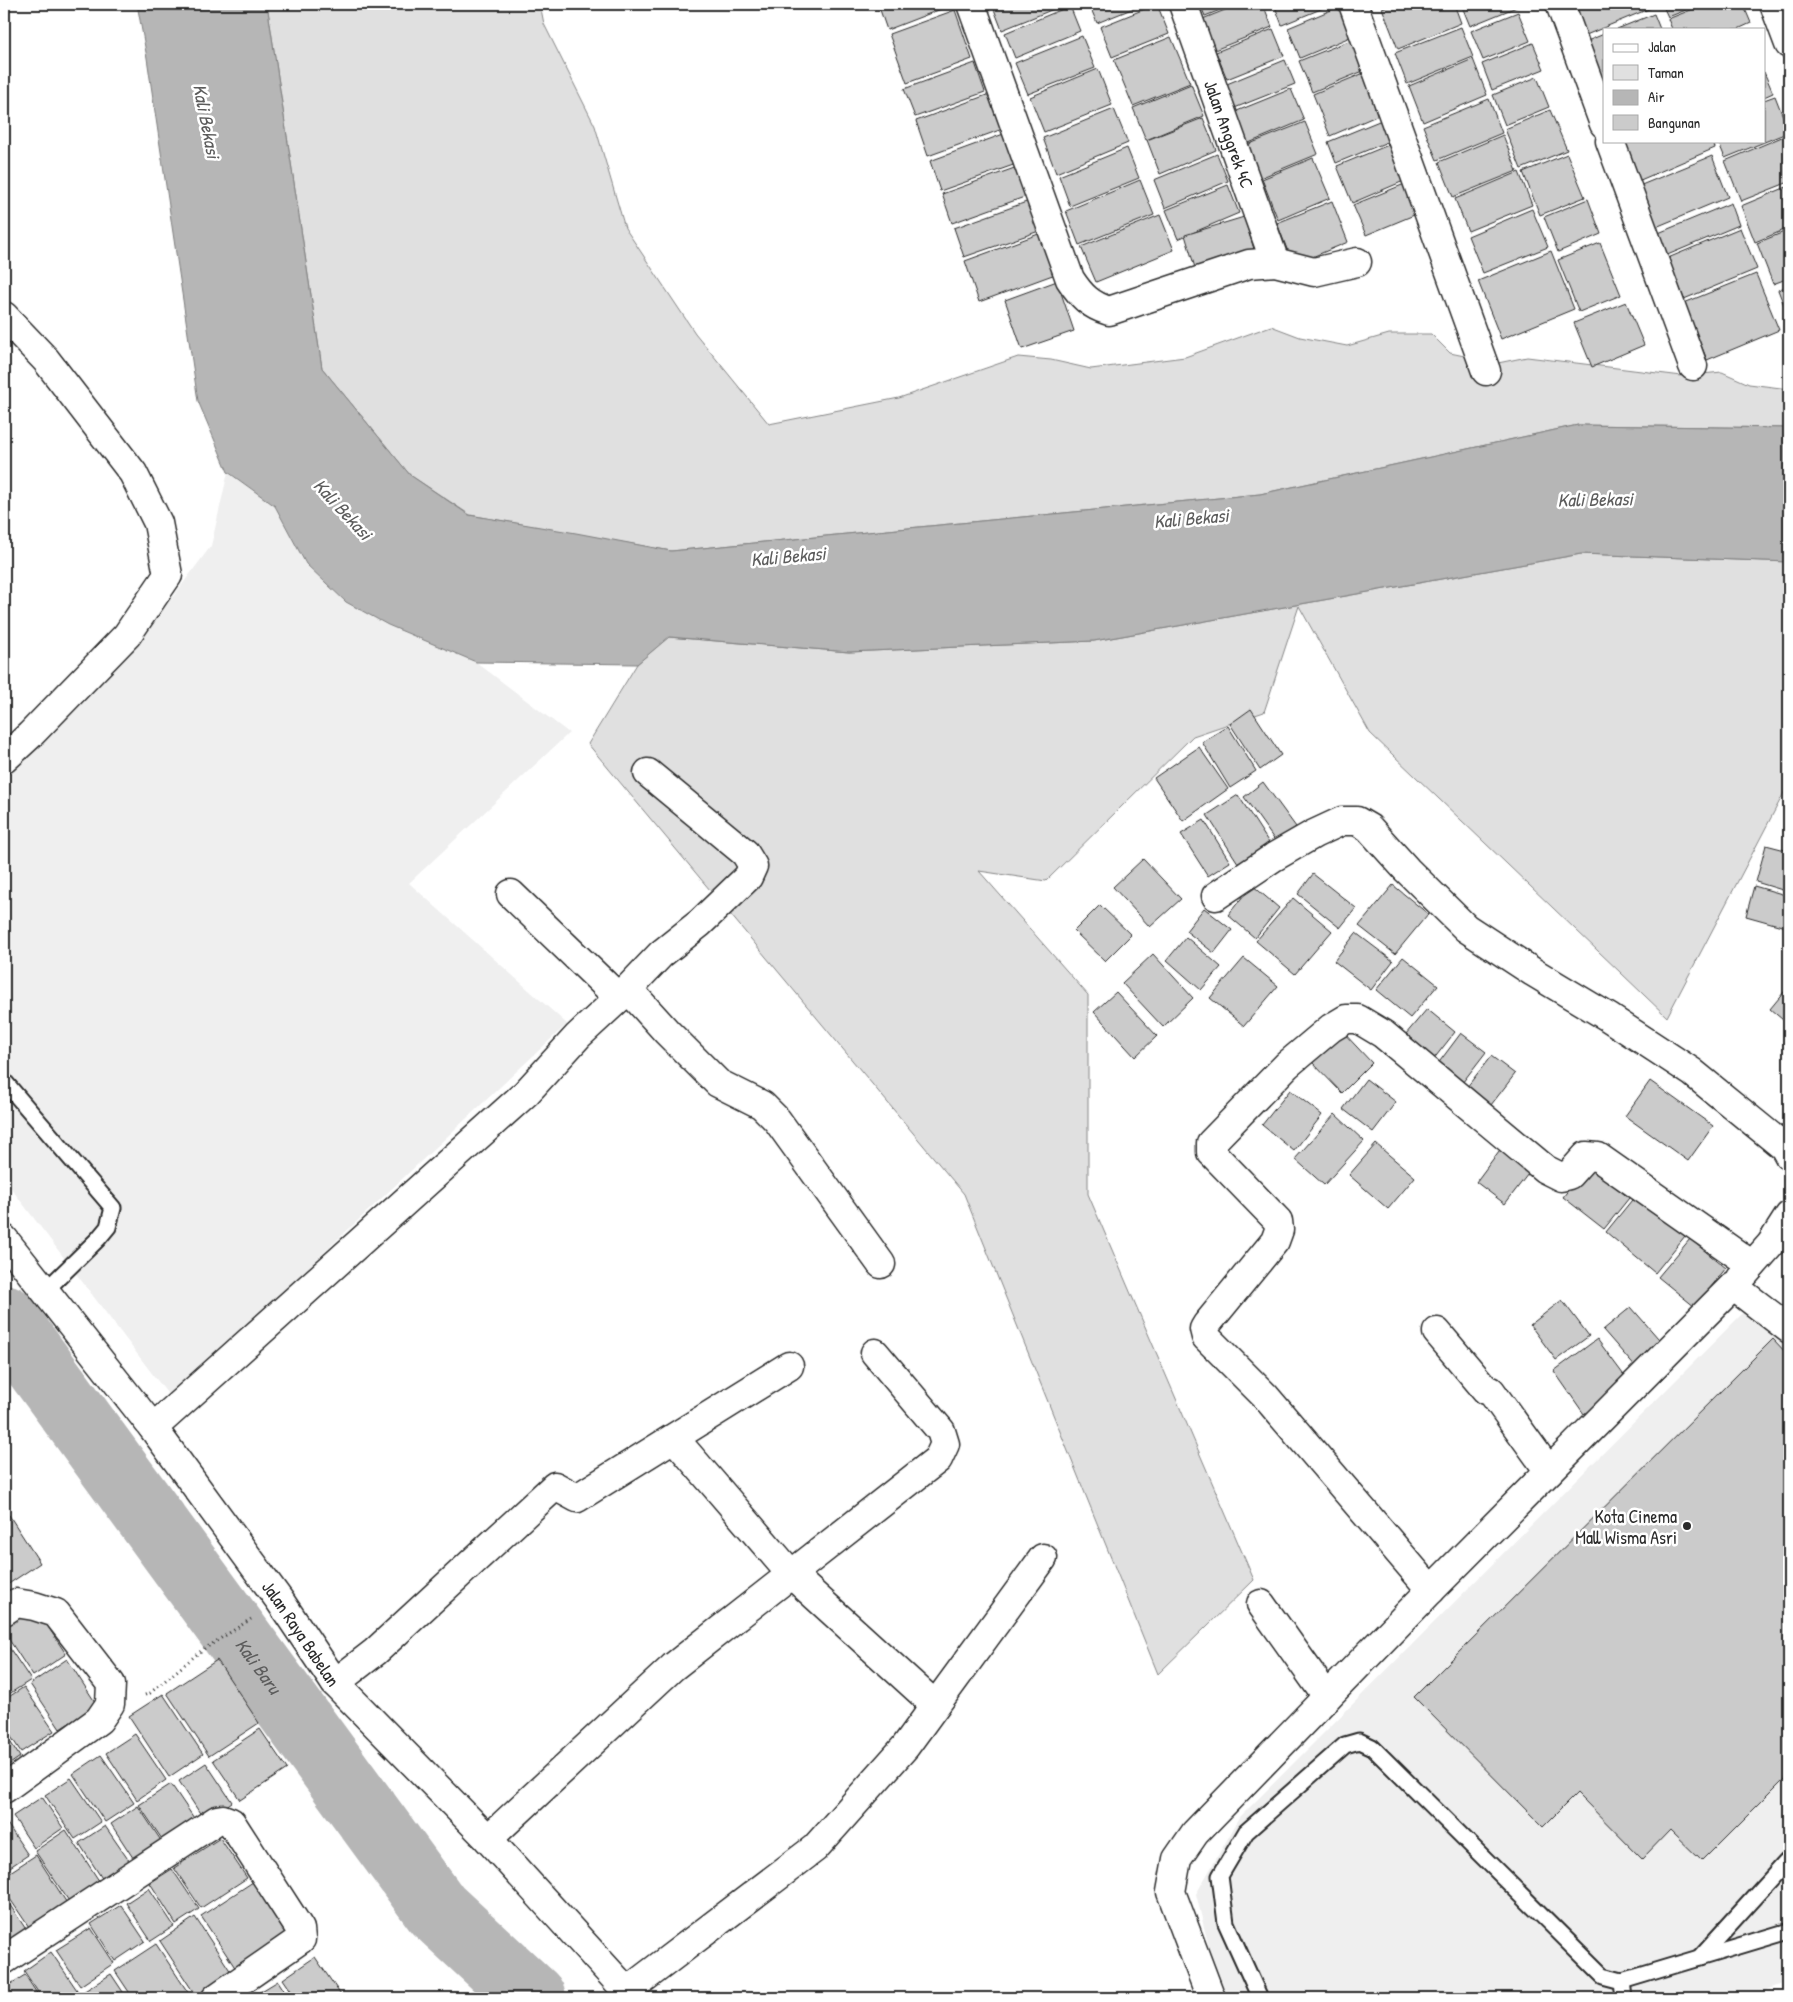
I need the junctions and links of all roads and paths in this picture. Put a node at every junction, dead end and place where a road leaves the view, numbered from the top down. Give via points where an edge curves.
1 (971, 4) edge
2 (1183, 4) edge
3 (1354, 4) edge
4 (1560, 4) edge
5 (1774, 4) edge
6 (1789, 44) edge
7 (1603, 121) edge
8 (1610, 142) edge
9 (1275, 262) junction
10 (1357, 262) dead end
11 (4, 316) edge
12 (1693, 366) dead end
13 (1486, 371) dead end
14 (4, 758) edge
15 (648, 773) dead end
16 (511, 894) dead end
17 (1216, 896) dead end
18 (624, 993) junction
19 (4, 1081) edge
20 (1789, 1156) edge
21 (1789, 1216) edge
22 (4, 1239) edge
23 (881, 1264) dead end
24 (1752, 1265) junction
25 (1733, 1286) junction
26 (44, 1292) junction
27 (1789, 1329) edge
28 (1437, 1332) dead end
29 (875, 1353) dead end
30 (789, 1366) dead end
31 (153, 1428) junction
32 (674, 1438) junction
33 (1549, 1471) junction
34 (1043, 1558) dead end
35 (791, 1574) junction
36 (1431, 1590) junction
37 (1261, 1604) dead end
38 (4, 1612) edge
39 (255, 1617) dead end
40 (335, 1683) junction
41 (150, 1693) dead end
42 (1327, 1697) junction
43 (935, 1705) junction
44 (4, 1789) edge
45 (488, 1839) junction
46 (1789, 1859) edge
47 (1789, 1931) edge
48 (1698, 1958) junction
49 (4, 1960) edge
50 (1622, 1981) junction
51 (630, 1995) edge
52 (216, 1998) edge
53 (1211, 1998) edge
54 (1260, 1998) edge
55 (1624, 1998) edge

1 - 9 street via 1070,279 1081,296 1094,307 1109,312 1249,264
2 - 9 street, Jalan Anggrek 4C
3 - 13 street
4 - 7 street
5 - 6 street
8 - 12 street
9 - 10 street via 1314,272
11 - 14 street via 46,360 133,473 158,522 168,575 127,635
15 - 18 street via 745,853 752,866 748,877 662,954
16 - 18 street
17 - 20 street via 1314,834 1342,821 1357,821 1369,828 1466,928 1692,1072 1784,1147
18 - 23 street via 718,1082 762,1105 778,1120
18 - 31 street via 578,1036 526,1093
19 - 26 lane via 113,1208 108,1227
21 - 24 street via 1771,1244
22 - 26 street, Jalan Raya Babelan
24 - 25 street
24 - 36 street via 1598,1158 1586,1156 1569,1174 1561,1177 1544,1170 1383,1034 1358,1019 1346,1019 1331,1028 1287,1065 1211,1144 1212,1152 1278,1221 1279,1230 1276,1241 1207,1324 1204,1329 1206,1337 1266,1397
25 - 27 street
25 - 33 street
26 - 31 street, Jalan Raya Babelan
28 - 33 street via 1486,1390 1491,1391
29 - 35 street via 941,1431 945,1444 938,1459
30 - 32 street
31 - 40 street, Jalan Raya Babelan via 280,1601
32 - 35 street
32 - 40 street via 577,1498 554,1486 375,1652
33 - 36 street
34 - 43 street
35 - 43 street
35 - 45 street via 674,1667
36 - 42 street
37 - 42 street
38 - 44 street via 16,1604 56,1614 111,1684 110,1704 99,1720
39 - 41 path via 201,1651
40 - 45 street, Jalan Raya Babelan
42 - 53 street via 1195,1832 1177,1859 1171,1892
43 - 51 street via 905,1747 814,1848
45 - 51 street, Jalan Raya Babelan
46 - 48 lane
47 - 48 lane
48 - 50 lane
49 - 52 street via 216,1820 223,1819 231,1822 300,1929 301,1939
50 - 54 lane via 1602,1976 1372,1747 1359,1741 1345,1746 1246,1832 1220,1876 1226,1923
50 - 55 lane

